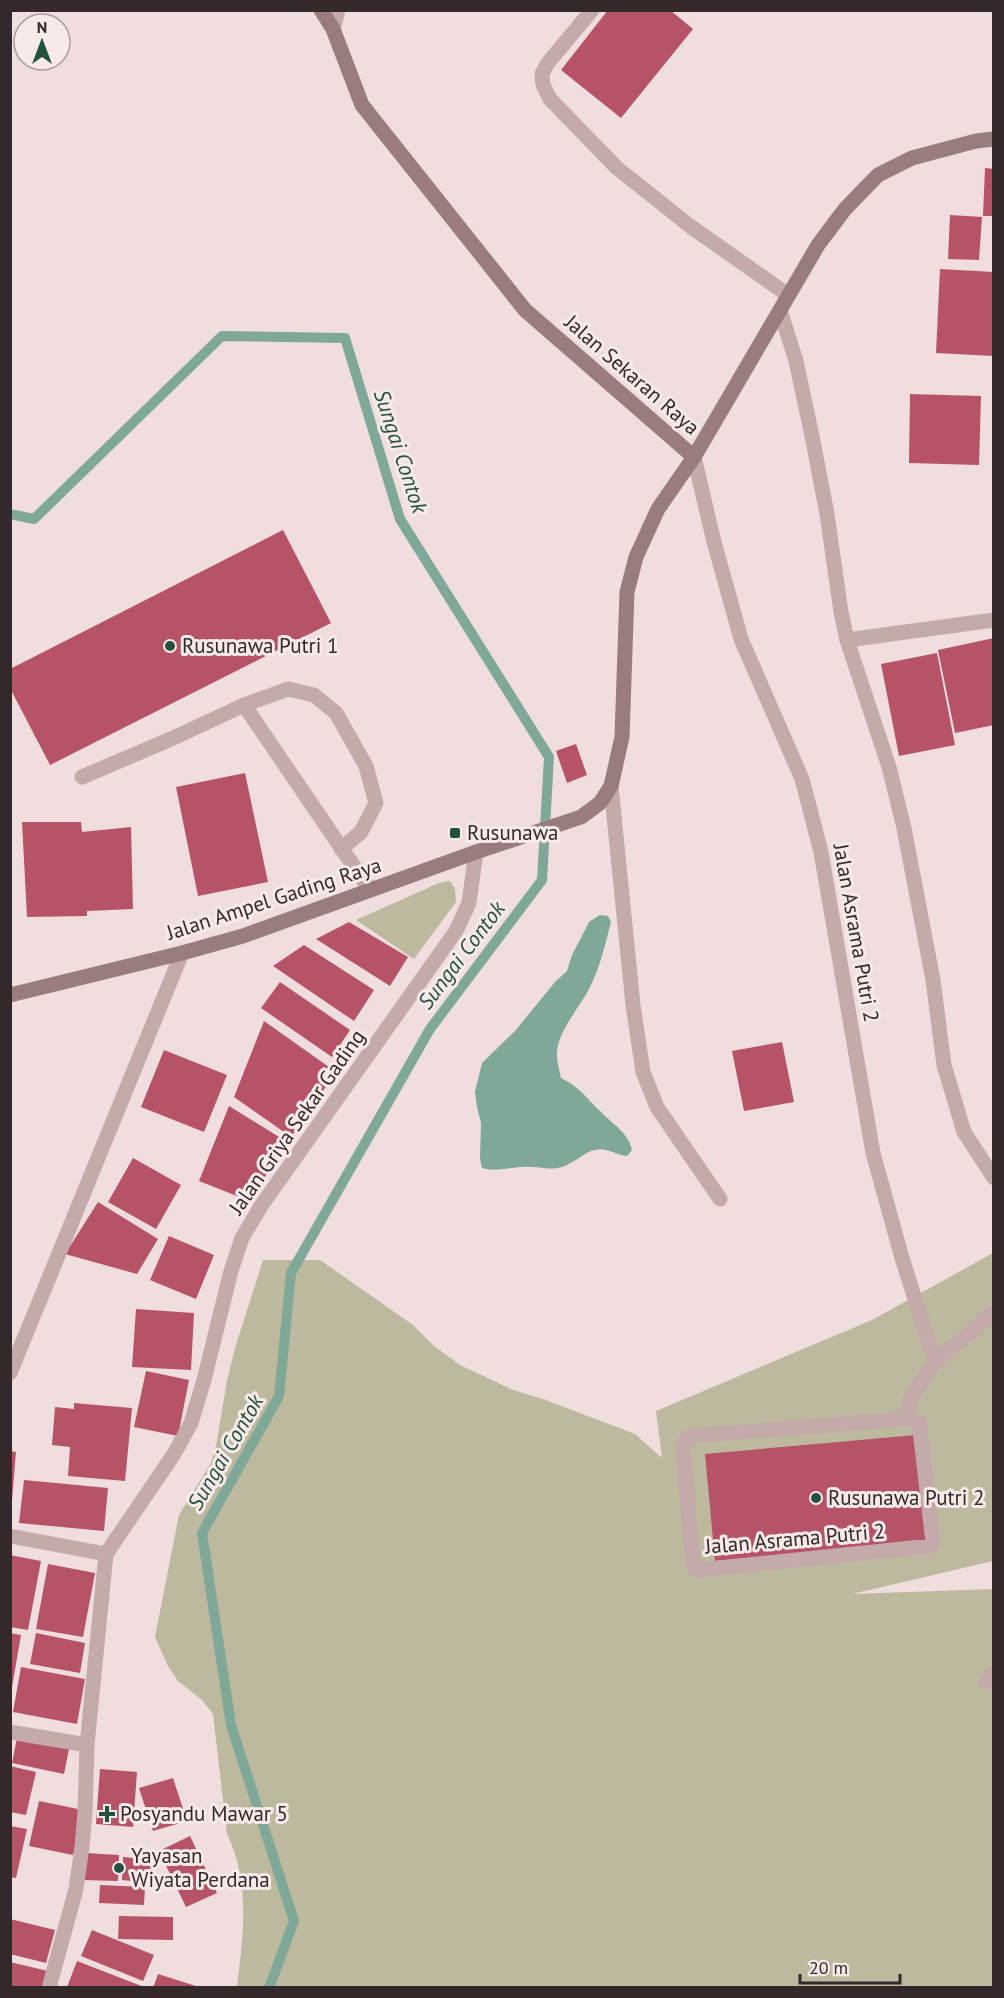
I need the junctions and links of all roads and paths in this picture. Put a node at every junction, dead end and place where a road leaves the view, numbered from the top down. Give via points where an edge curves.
1 (321, 10) edge
2 (338, 10) edge
3 (592, 10) edge
4 (333, 29) junction
5 (993, 139) edge
6 (788, 295) junction
7 (780, 310) junction
8 (694, 457) junction
9 (993, 620) edge
10 (847, 640) junction
11 (244, 705) junction
12 (82, 777) dead end
13 (611, 786) junction
14 (341, 849) junction
15 (476, 852) junction
16 (370, 890) junction
17 (182, 953) junction
18 (10, 995) edge
19 (993, 1178) edge
20 (720, 1199) dead end
21 (993, 1312) edge
22 (935, 1362) junction
23 (10, 1373) edge
24 (905, 1419) junction
25 (10, 1536) edge
26 (106, 1554) junction
27 (10, 1732) edge
28 (87, 1745) junction
29 (49, 1988) edge

1 - 4 main road, Jalan Sekaran Raya
2 - 4 street
3 - 6 street via 542,74 550,99 617,168 690,226
4 - 8 main road, Jalan Sekaran Raya via 362,105 525,310
5 - 6 main road, Jalan Sekaran Raya via 912,158 878,175 838,218
6 - 7 main road, Jalan Sekaran Raya
7 - 8 main road, Jalan Sekaran Raya
7 - 10 street via 812,436
8 - 13 main road via 658,509 636,556 627,592 622,737
8 - 22 street, Jalan Asrama Putri 2 via 741,639 802,779 821,852 873,1153
9 - 10 street
10 - 19 street via 889,767 904,828 933,980 944,1065 964,1132
11 - 12 street
11 - 14 street
11 - 14 street via 288,688 314,695 336,713 366,766 376,803 361,832
13 - 15 main road, Jalan Ampel Gading Raya via 600,803 580,817
13 - 20 street via 643,1072 657,1107
14 - 16 street
15 - 16 main road, Jalan Ampel Gading Raya
15 - 26 street, Jalan Griya Sekar Gading via 469,903 456,931 242,1238 191,1423
16 - 17 main road, Jalan Ampel Gading Raya via 243,936
17 - 18 main road, Jalan Ampel Gading Raya
17 - 23 street
21 - 22 street
22 - 24 street via 910,1399
24 - 24 street, Jalan Asrama Putri 2 via 691,1436 685,1441 684,1459 695,1568 931,1546 919,1422
25 - 26 street
26 - 28 street, Jalan Griya Sekar Gading
27 - 28 street
28 - 29 street, Jalan Griya Sekar Gading via 86,1812 76,1888

